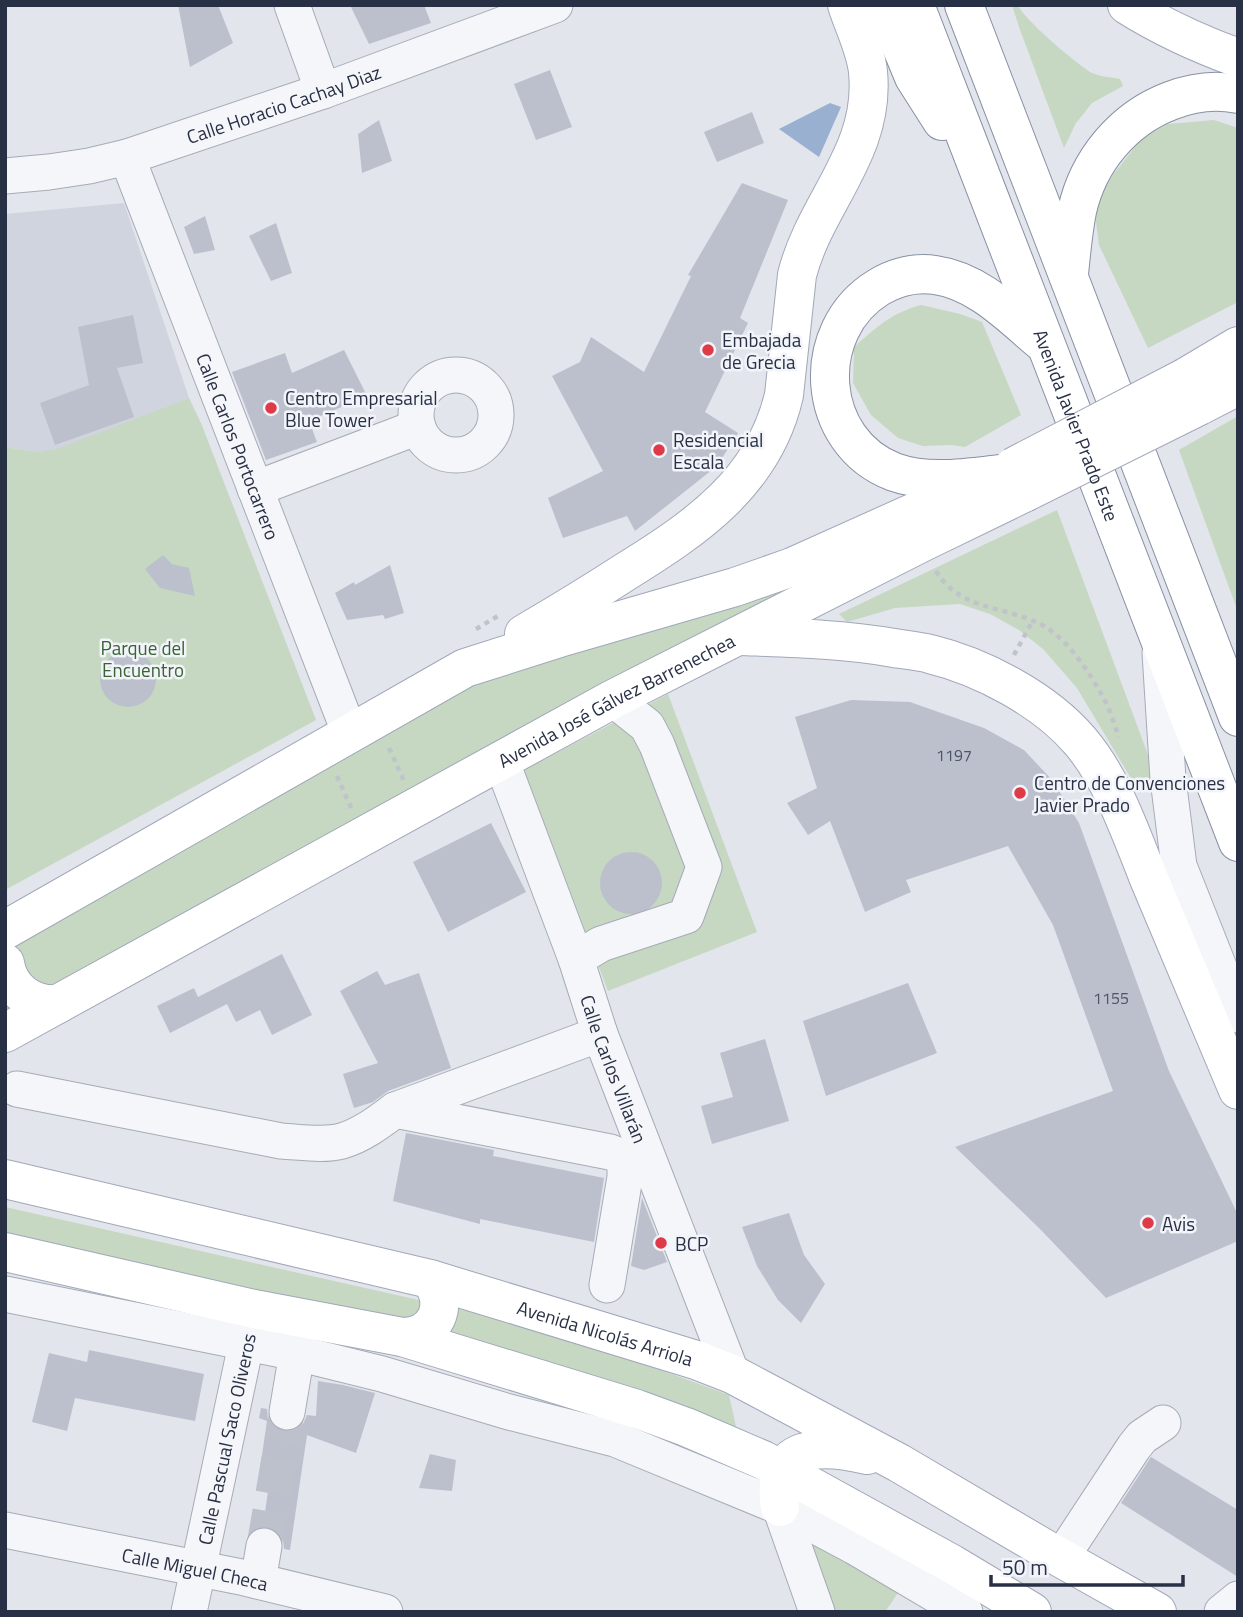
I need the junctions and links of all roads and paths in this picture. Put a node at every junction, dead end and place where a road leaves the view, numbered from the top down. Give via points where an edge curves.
1 (292, 5) edge
2 (847, 5) edge
3 (884, 5) edge
4 (915, 5) edge
5 (1127, 5) edge
6 (965, 6) edge
7 (542, 8) edge
8 (1238, 58) edge
9 (323, 91) junction
10 (1238, 94) edge
11 (127, 157) junction
12 (977, 167) junction
13 (5, 176) edge
14 (1069, 280) junction
15 (1046, 346) junction
16 (1238, 346) edge
17 (1238, 386) edge
18 (1192, 391) junction
19 (418, 427) dead end
20 (1012, 478) junction
21 (255, 489) junction
22 (923, 542) junction
23 (501, 614) dead end
24 (736, 636) junction
25 (1159, 639) junction
26 (466, 651) junction
27 (613, 699) junction
28 (1238, 717) edge
29 (350, 734) junction
30 (1123, 747) dead end
31 (501, 760) junction
32 (416, 807) junction
33 (363, 836) junction
34 (1238, 842) edge
35 (11, 934) edge
36 (576, 959) junction
37 (5, 963) edge
38 (58, 1004) junction
39 (1238, 1015) edge
40 (5, 1033) edge
41 (600, 1034) junction
42 (17, 1089) dead end
43 (1238, 1090) edge
44 (395, 1110) junction
45 (5, 1180) edge
46 (5, 1252) edge
47 (430, 1279) junction
48 (607, 1285) dead end
49 (5, 1294) edge
50 (508, 1302) junction
51 (250, 1326) junction
52 (402, 1337) junction
53 (297, 1353) junction
54 (489, 1363) junction
55 (732, 1374) junction
56 (287, 1412) tunnel mouth
57 (1163, 1423) dead end
58 (899, 1463) junction
59 (781, 1489) junction
60 (5, 1530) edge
61 (264, 1546) tunnel mouth
62 (1061, 1558) junction
63 (198, 1568) junction
64 (258, 1581) junction
65 (927, 1587) edge
66 (1238, 1599) edge
67 (1158, 1610) edge
68 (188, 1612) edge
69 (384, 1612) edge
70 (817, 1612) edge
71 (965, 1612) edge
72 (1032, 1612) edge
73 (1222, 1612) edge

1 - 9 street
2 - 26 main road via 868,70 866,117 858,146 802,257 783,395 762,452 728,496 685,532 558,615
3 - 12 main road via 923,94
4 - 12 main road, Avenida Javier Prado Este
5 - 8 main road via 1172,31
6 - 14 main road
7 - 9 street, Calle Horacio Cachay Diaz
9 - 11 street, Calle Horacio Cachay Diaz
10 - 14 main road via 1207,91 1167,102 1132,121 1111,141 1078,208
11 - 13 street, Calle Horacio Cachay Diaz
11 - 21 street, Calle Carlos Portocarrero
12 - 15 main road, Avenida Javier Prado Este
14 - 28 main road
15 - 20 main road via 984,295 951,279 924,274 893,279 872,292 850,313 832,351 834,407 844,429 872,460 919,478
15 - 25 main road, Avenida Javier Prado Este
16 - 18 main road, Avenida José Gálvez Barrenechea
17 - 18 main road, Avenida José Gálvez Barrenechea
18 - 20 main road, Avenida José Gálvez Barrenechea, bridge
19 - 21 street
20 - 22 main road, Avenida José Gálvez Barrenechea
20 - 26 main road, Avenida José Gálvez Barrenechea via 735,587 566,636
21 - 29 street, Calle Carlos Portocarrero
22 - 24 main road, Avenida José Gálvez Barrenechea
22 - 30 path via 937,573 955,593 1045,627 1065,644 1104,698
23 - 26 path
24 - 27 main road, Avenida José Gálvez Barrenechea
24 - 43 main road via 855,641 930,653 982,672 1051,714 1080,741 1119,807
25 - 34 main road, Avenida Javier Prado Este
25 - 39 street via 1179,866
26 - 29 main road, Avenida José Gálvez Barrenechea
27 - 31 main road, Avenida José Gálvez Barrenechea
27 - 36 street via 647,726 704,867 686,916 601,944
29 - 32 path
29 - 33 path
29 - 35 main road, Avenida José Gálvez Barrenechea
31 - 32 main road, Avenida José Gálvez Barrenechea
31 - 36 street, Calle Carlos Villarán
32 - 33 main road, Avenida José Gálvez Barrenechea
33 - 38 main road, Avenida José Gálvez Barrenechea
36 - 41 street, Calle Carlos Villarán
37 - 38 main road via 20,992 34,1002
38 - 40 main road, Avenida José Gálvez Barrenechea
41 - 44 street
41 - 55 street, Calle Carlos Villarán
42 - 44 street via 307,1143 341,1141
44 - 48 street via 620,1155 625,1177
45 - 47 main road, Avenida Nicolás Arriola
46 - 51 main road
47 - 50 main road, Avenida Nicolás Arriola
47 - 52 main road via 439,1297 436,1318 422,1333
49 - 51 street
50 - 54 main road via 494,1308 479,1326 480,1350
50 - 55 main road, Avenida Nicolás Arriola
51 - 52 main road
51 - 53 street
51 - 63 street, Calle Pascual Saco Oliveros
52 - 54 main road
53 - 56 street
53 - 59 street
54 - 59 main road via 637,1409 763,1460
55 - 58 main road, Avenida Nicolás Arriola
57 - 62 street via 1134,1447
58 - 59 main road via 852,1451 824,1449 801,1454 789,1461
58 - 62 main road, Avenida Nicolás Arriola
59 - 65 main road
59 - 70 street
60 - 63 street, Calle Miguel Checa
61 - 64 street
62 - 67 main road, Avenida Nicolás Arriola
63 - 64 street, Calle Miguel Checa
63 - 68 street, Calle Pascual Saco Oliveros
64 - 69 street, Calle Miguel Checa
65 - 71 street
65 - 72 main road
66 - 73 street

